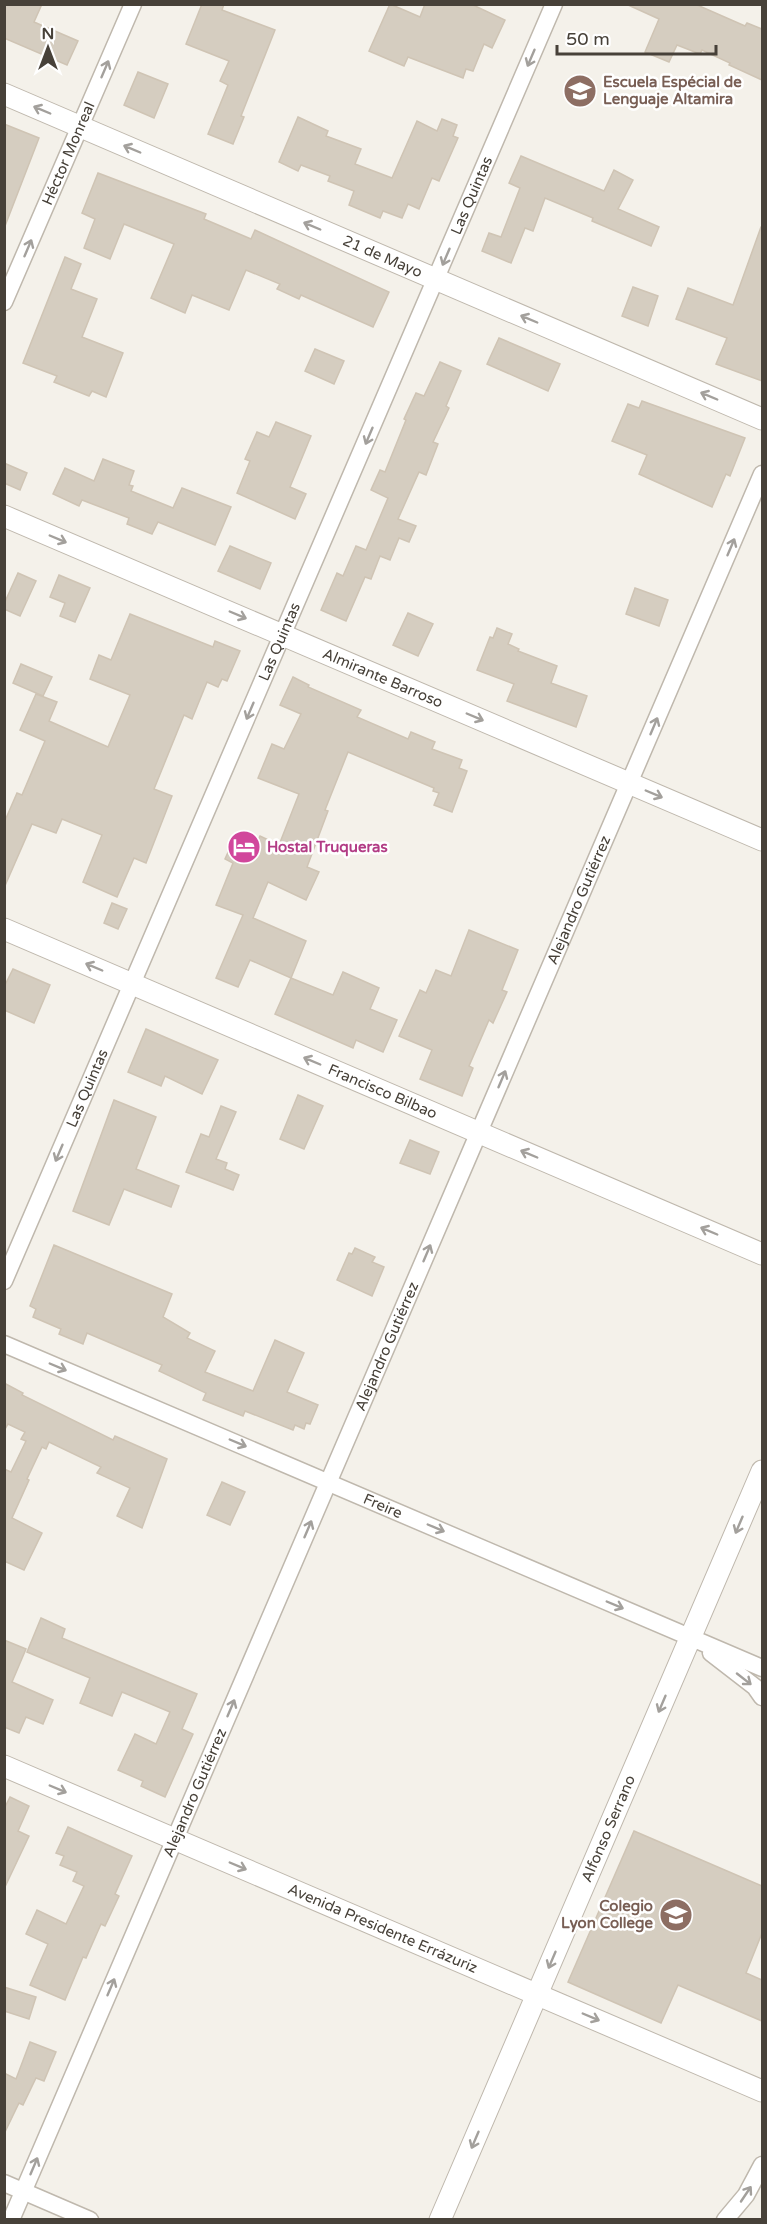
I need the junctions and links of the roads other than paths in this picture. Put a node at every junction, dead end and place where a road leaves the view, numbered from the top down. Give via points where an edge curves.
1 (133, 4) edge
2 (554, 4) edge
3 (4, 94) edge
4 (80, 126) junction
5 (436, 279) junction
6 (4, 302) edge
7 (762, 419) edge
8 (762, 474) edge
9 (4, 516) edge
10 (283, 635) junction
11 (629, 783) junction
12 (762, 840) edge
13 (4, 929) edge
14 (132, 984) junction
15 (479, 1132) junction
16 (762, 1254) edge
17 (4, 1281) edge
18 (4, 1344) edge
19 (762, 1472) edge
20 (328, 1482) junction
21 (691, 1638) junction
22 (762, 1668) edge
23 (762, 1697) edge
24 (4, 1766) edge
25 (175, 1839) junction
26 (537, 1994) junction
27 (762, 2091) edge
28 (762, 2165) edge
29 (4, 2183) edge
30 (23, 2191) junction
31 (10, 2220) edge
32 (90, 2220) edge
33 (440, 2220) edge
34 (725, 2220) edge

4 -> 1 street, Héctor Monreal
2 -> 5 street, Las Quintas
4 -> 3 street, 21 de Mayo
5 -> 4 street, 21 de Mayo
6 -> 4 street, Héctor Monreal
7 -> 5 street, 21 de Mayo
5 -> 10 street, Las Quintas
11 -> 8 street, Alejandro Gutiérrez
9 -> 10 street, Almirante Barroso
10 -> 11 street, Almirante Barroso
10 -> 14 street, Las Quintas
11 -> 12 street, Almirante Barroso
15 -> 11 street, Alejandro Gutiérrez
14 -> 13 street, Francisco Bilbao
15 -> 14 street, Francisco Bilbao
14 -> 17 street, Las Quintas
16 -> 15 street, Francisco Bilbao
20 -> 15 street, Alejandro Gutiérrez
18 -> 20 street, Freire
19 -> 21 street, Alfonso Serrano
20 -> 21 street, Freire
25 -> 20 street, Alejandro Gutiérrez
21 - 22 street, Freire
21 -> 23 street via 755,1687
21 -> 26 street, Alfonso Serrano
24 -> 25 street, Avenida Presidente Errázuriz
25 -> 26 street, Avenida Presidente Errázuriz
30 -> 25 street, Alejandro Gutiérrez
26 -> 27 street, Avenida Presidente Errázuriz
26 -> 33 street, Alfonso Serrano
34 -> 28 street via 746,2195
29 - 30 street
30 - 31 street, Alejandro Gutiérrez
30 - 32 street

